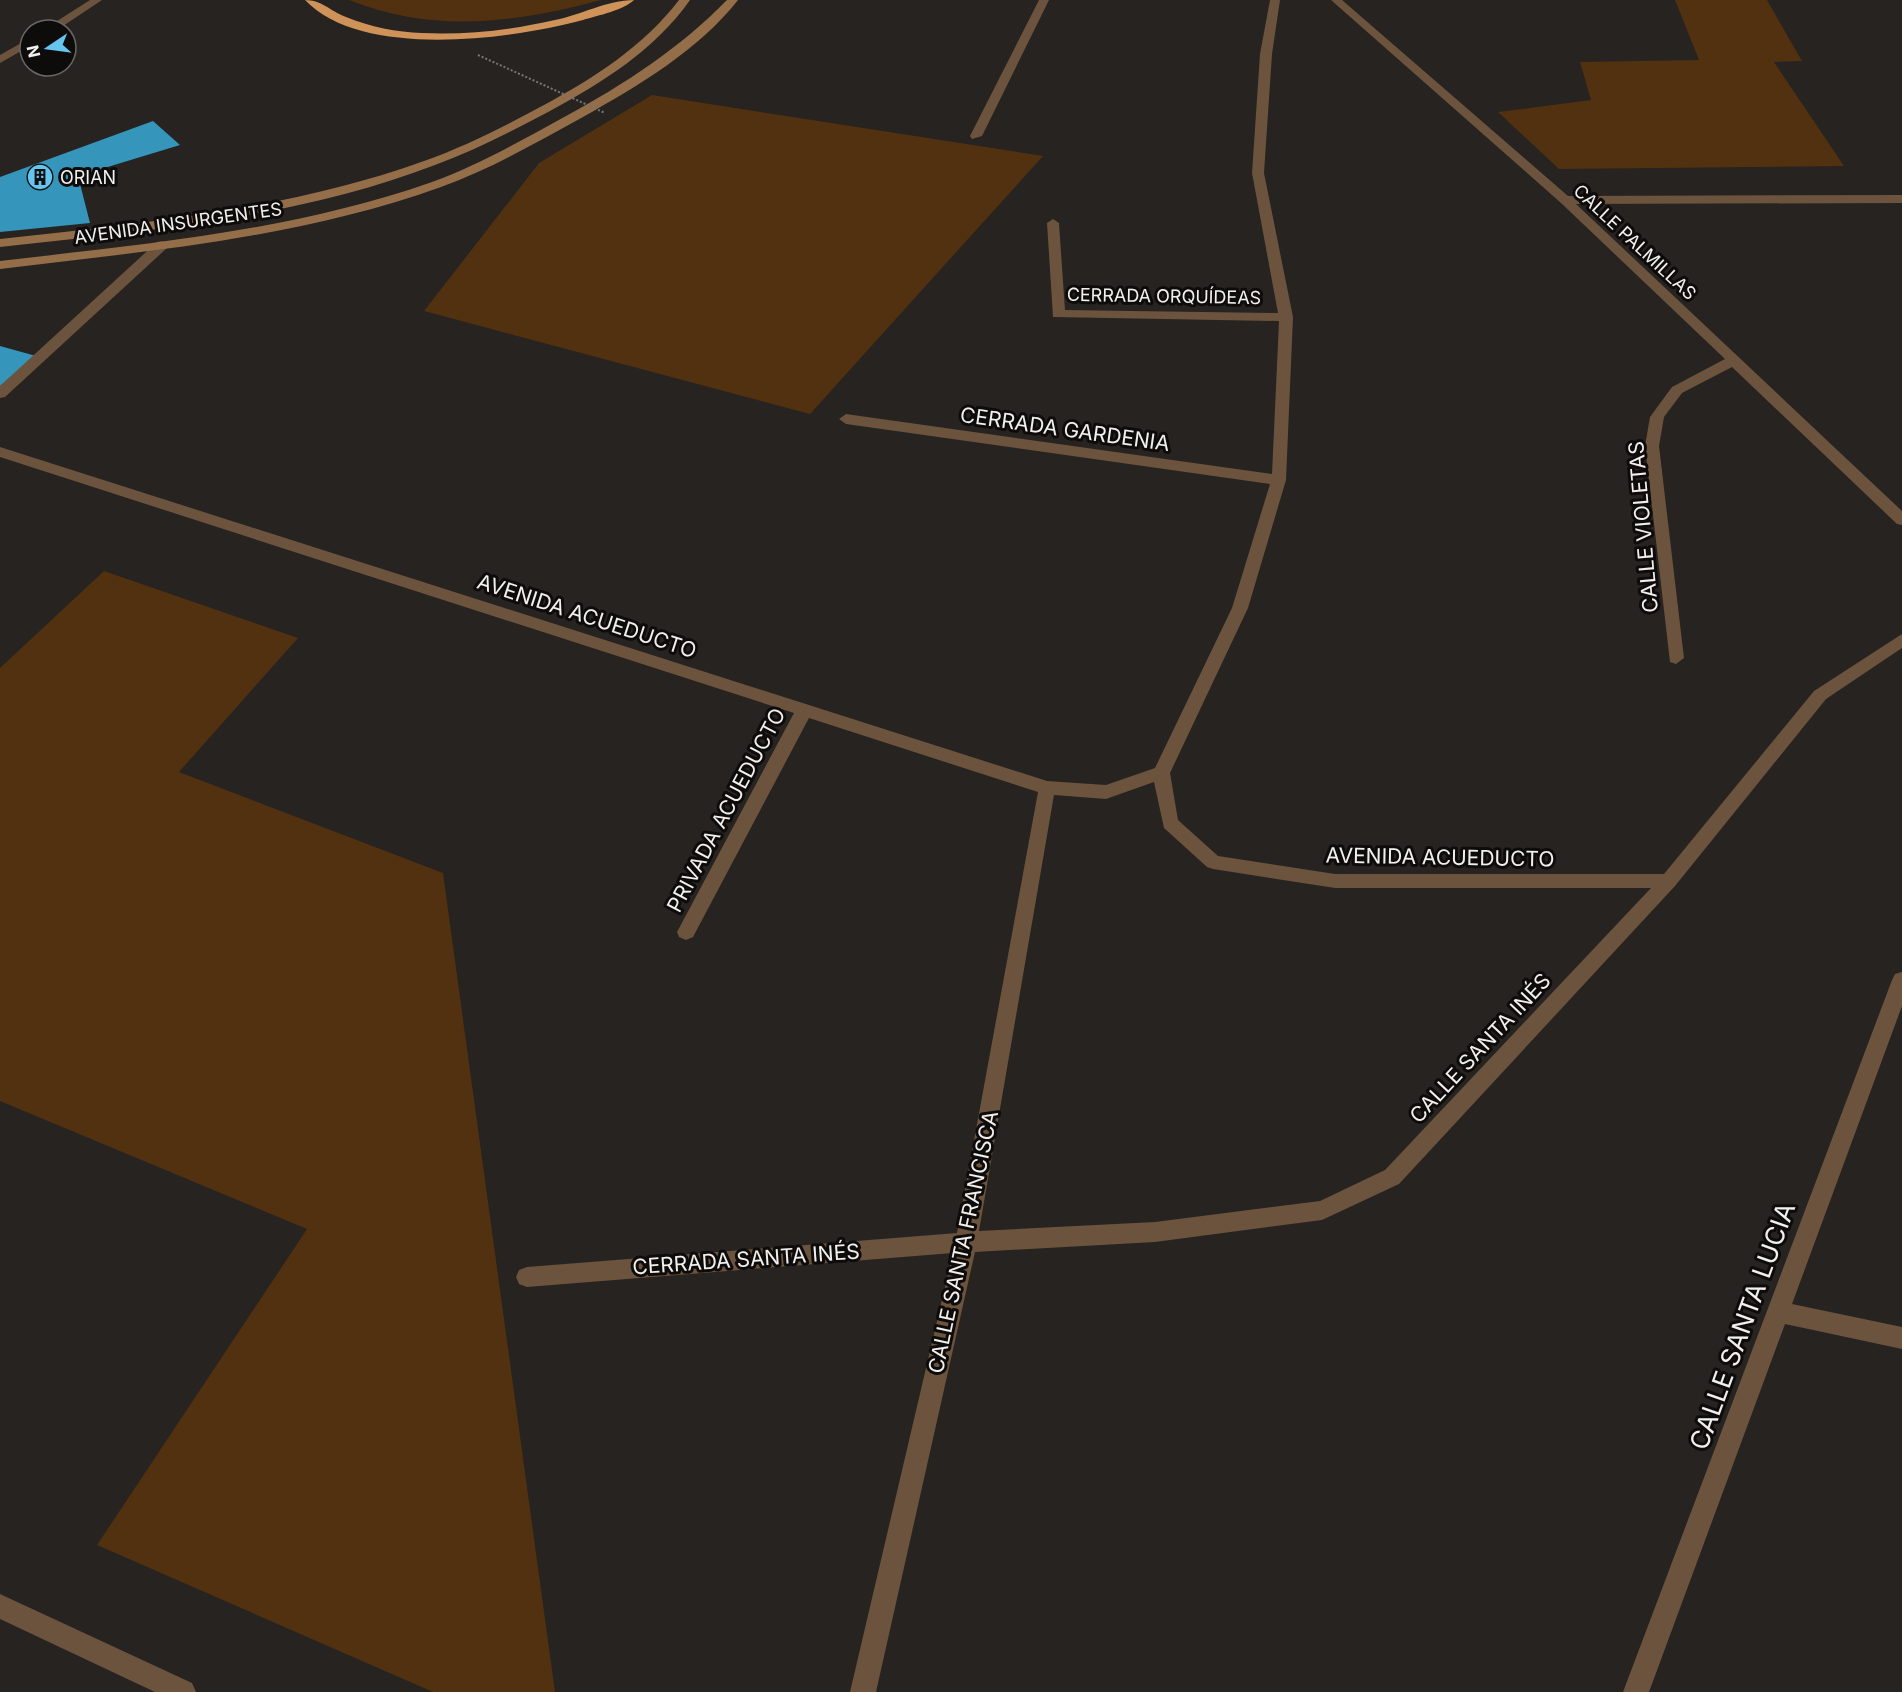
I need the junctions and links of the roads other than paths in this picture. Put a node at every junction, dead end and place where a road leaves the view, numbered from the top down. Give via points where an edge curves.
1 (97, 0) edge
2 (310, 0) edge
3 (629, 0) edge
4 (686, 0) edge
5 (733, 0) edge
6 (1044, 0) edge
7 (1275, 0) edge
8 (1336, 0) edge
9 (68, 18) edge
10 (18, 49) edge
11 (0, 60) edge
12 (976, 136) dead end
13 (1902, 199) edge
14 (1565, 200) junction
15 (1053, 224) dead end
16 (0, 243) edge
17 (162, 245) junction
18 (0, 265) edge
19 (1286, 317) junction
20 (1734, 360) junction
21 (0, 394) edge
22 (846, 419) dead end
23 (0, 452) edge
24 (1279, 480) junction
25 (1902, 520) edge
26 (1902, 640) edge
27 (1676, 658) dead end
28 (806, 709) junction
29 (1161, 773) junction
30 (1047, 788) junction
31 (1669, 881) junction
32 (686, 932) dead end
33 (1902, 981) edge
34 (966, 1242) junction
35 (527, 1277) dead end
36 (1778, 1312) junction
37 (1902, 1338) edge
38 (0, 1606) edge
39 (183, 1692) edge
40 (863, 1692) edge
41 (1636, 1692) edge

1 - 9 street
2 - 3 highway via 332,14 379,30 447,36 503,34 536,28 592,15
4 - 16 main road, AVENIDA INSURGENTES via 658,32 602,76 511,129 411,171 338,194 234,215
5 - 17 main road, AVENIDA INSURGENTES via 694,38 627,85 472,170 400,197 321,219 237,236
6 - 12 street
7 - 19 street via 1266,54 1258,173
8 - 14 street, CALLE PALMILLAS
10 - 11 street
13 - 14 street
14 - 20 street, CALLE PALMILLAS
15 - 19 street, CERRADA ORQUÍDEAS via 1058,314
17 - 18 main road, AVENIDA INSURGENTES
17 - 21 street
19 - 24 street
20 - 25 street, CALLE PALMILLAS
20 - 27 street, CALLE VIOLETAS via 1677,390 1657,417 1652,446
22 - 24 street, CERRADA GARDENIA
23 - 28 street, AVENIDA ACUEDUCTO
24 - 29 street via 1240,608
26 - 31 street, CALLE SANTA INÉS via 1820,695
28 - 30 street, AVENIDA ACUEDUCTO
28 - 32 street, PRIVADA ACUEDUCTO
29 - 30 street, AVENIDA ACUEDUCTO via 1106,792
29 - 31 street, AVENIDA ACUEDUCTO via 1170,824 1213,862 1335,881
30 - 34 street, CALLE SANTA FRANCISCA
31 - 34 street, CALLE SANTA INÉS via 1392,1177 1322,1210 1155,1233
33 - 36 street, CALLE SANTA LUCIA
34 - 35 street, CERRADA SANTA INÉS
34 - 40 street, CALLE SANTA FRANCISCA
36 - 37 street
36 - 41 street, CALLE SANTA LUCIA
38 - 39 street

